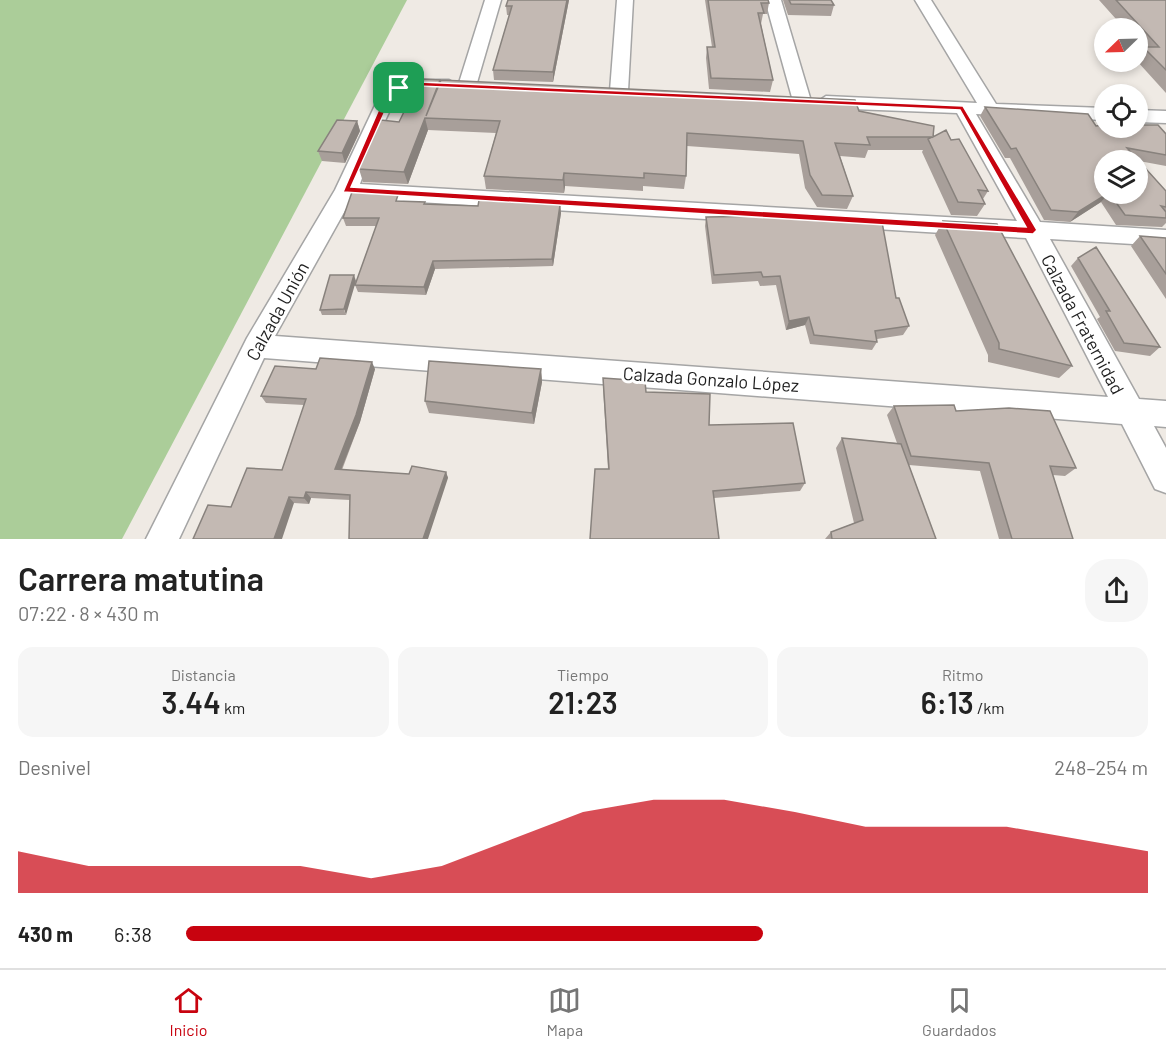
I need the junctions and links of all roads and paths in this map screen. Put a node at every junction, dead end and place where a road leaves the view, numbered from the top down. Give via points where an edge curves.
1 (493, 0) edge
2 (625, 0) edge
3 (773, 0) edge
4 (923, 0) edge
5 (467, 86) junction
6 (490, 87) edge
7 (596, 90) edge
8 (619, 91) junction
9 (642, 92) edge
10 (779, 100) edge
11 (802, 101) junction
12 (963, 108) junction
13 (990, 109) junction
14 (1094, 114) edge
15 (1148, 116) edge
16 (1166, 117) edge
17 (346, 190) junction
18 (1033, 230) junction
19 (1166, 238) edge
20 (256, 346) junction
21 (1129, 411) junction
22 (1166, 414) edge
23 (1166, 478) edge
24 (162, 539) edge

1 - 5 street
2 - 8 street
3 - 11 street
4 - 13 street
5 - 6 street
5 - 17 street, Calzada Unión via 419,84 399,88 388,97
7 - 8 street
8 - 9 street
10 - 11 street
11 - 12 street
12 - 13 street
12 - 18 street, Calzada Fraternidad
13 - 14 street
15 - 16 street
17 - 18 street
17 - 20 street, Calzada Unión
18 - 19 street
18 - 21 street, Calzada Fraternidad
20 - 21 street, Calzada Gonzalo López
20 - 24 street, Calzada Unión
21 - 22 street, Calzada Gonzalo López
21 - 23 street, Calzada Fraternidad

